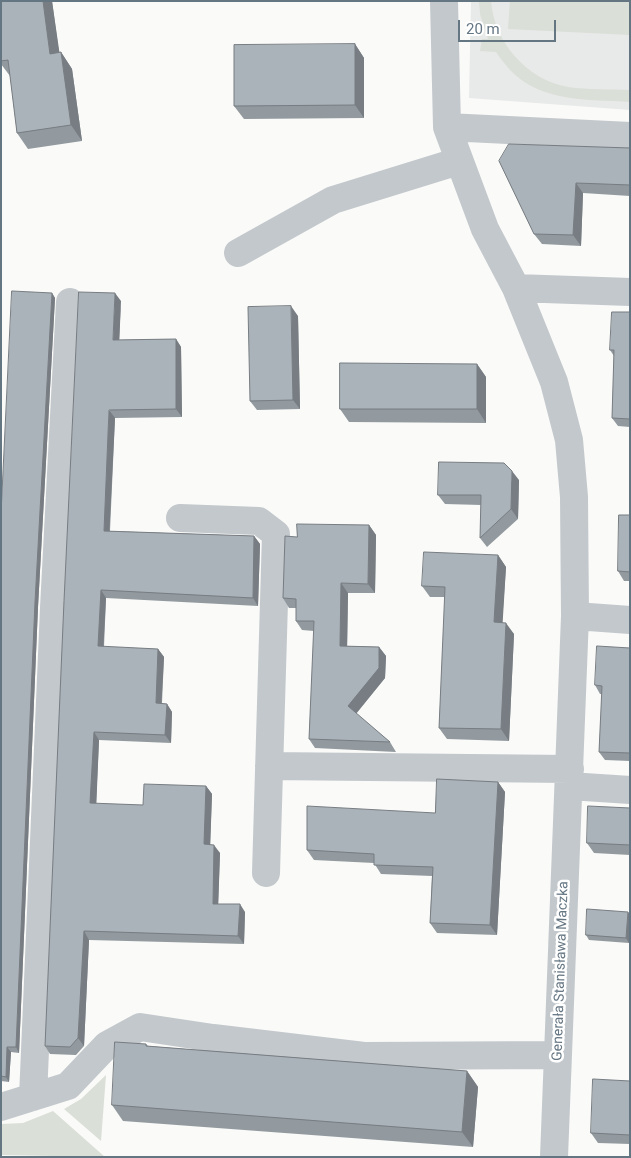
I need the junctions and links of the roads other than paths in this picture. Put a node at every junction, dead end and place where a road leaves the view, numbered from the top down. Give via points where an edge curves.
1 (444, 1) edge
2 (446, 128) junction
3 (630, 136) edge
4 (459, 161) junction
5 (238, 253) dead end
6 (516, 288) junction
7 (630, 292) edge
8 (70, 302) dead end
9 (180, 518) dead end
10 (575, 616) junction
11 (630, 620) edge
12 (269, 766) junction
13 (570, 778) junction
14 (630, 790) edge
15 (266, 873) dead end
16 (558, 1055) junction
17 (33, 1097) junction
18 (1, 1107) edge
19 (554, 1157) edge

1 - 2 street, Generała Stanisława Maczka
2 - 3 street
2 - 4 street, Generała Stanisława Maczka
4 - 5 street via 333,200
4 - 6 street, Generała Stanisława Maczka via 485,229
6 - 7 street
6 - 10 street, Generała Stanisława Maczka via 554,382 569,440 574,497
8 - 17 street
9 - 12 street via 259,521 276,534
10 - 11 street
10 - 13 street, Generała Stanisława Maczka
12 - 13 street
12 - 15 street
13 - 14 street
13 - 16 street, Generała Stanisława Maczka
16 - 17 street via 364,1056 140,1026 107,1045 68,1086
16 - 19 street, Generała Stanisława Maczka
17 - 18 street

